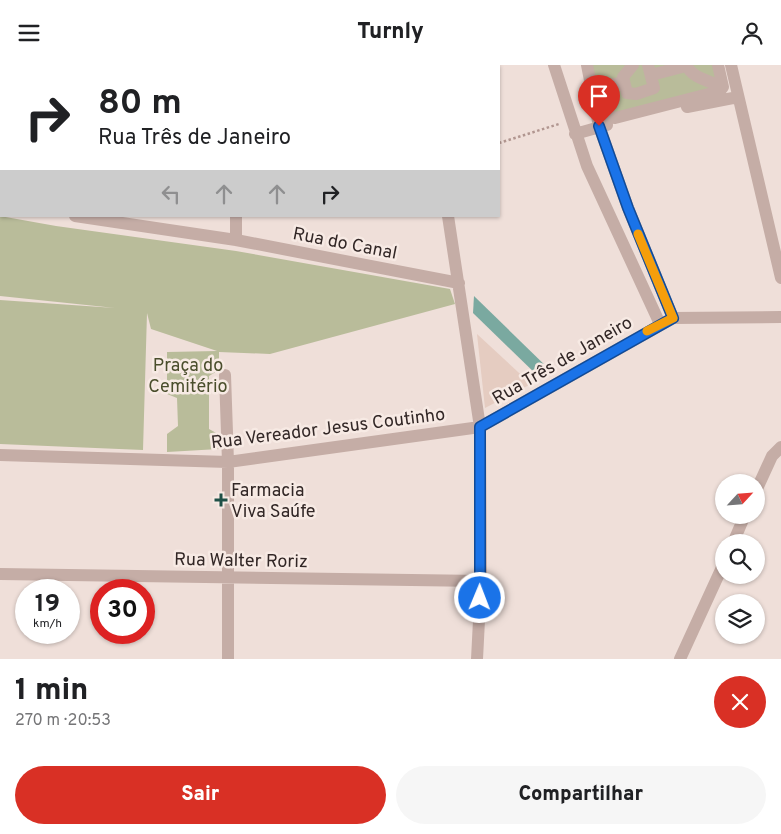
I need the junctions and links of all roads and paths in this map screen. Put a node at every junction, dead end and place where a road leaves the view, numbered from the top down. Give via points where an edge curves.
1 (554, 65) edge
2 (587, 65) edge
3 (595, 65) edge
4 (633, 65) edge
5 (718, 65) edge
6 (731, 65) edge
7 (686, 66) edge
8 (651, 70) edge
9 (624, 82) junction
10 (600, 87) junction
11 (722, 89) junction
12 (738, 97) junction
13 (661, 109) junction
14 (571, 120) junction
15 (599, 126) junction
16 (575, 134) junction
17 (500, 143) edge
18 (83, 217) edge
19 (236, 217) edge
20 (448, 217) edge
21 (236, 240) junction
22 (781, 278) edge
23 (459, 283) junction
24 (781, 317) edge
25 (673, 318) junction
26 (660, 324) junction
27 (225, 375) dead end
28 (480, 427) junction
29 (781, 447) edge
30 (0, 455) edge
31 (228, 461) junction
32 (764, 474) edge
33 (0, 575) edge
34 (228, 577) junction
35 (481, 581) junction
36 (715, 583) edge
37 (228, 659) edge
38 (478, 659) edge
39 (680, 659) edge

1 - 14 street
2 - 15 street
3 - 10 street
4 - 9 street via 626,71
5 - 11 street
6 - 12 street
7 - 8 street
7 - 11 street via 695,77
8 - 9 street via 654,88 628,93
8 - 13 street
9 - 10 street
10 - 13 street via 606,114 615,119
11 - 13 street
12 - 13 street
12 - 22 street
13 - 15 street
14 - 16 street
14 - 17 path
15 - 16 street
15 - 25 street
16 - 26 street via 602,203
18 - 21 street, Rua do Canal
19 - 21 street
20 - 23 street
21 - 23 street, Rua do Canal
23 - 28 street
24 - 25 street, Rua Três de Janeiro
25 - 26 street, Rua Três de Janeiro
26 - 28 street, Rua Três de Janeiro
27 - 31 street
28 - 31 street, Rua Vereador Jesus Coutinho
28 - 35 street
29 - 32 street via 772,456
30 - 31 street, Rua Vereador Jesus Coutinho
31 - 34 street
33 - 34 street, Rua Walter Roriz
34 - 35 street, Rua Walter Roriz
34 - 37 street
35 - 38 street
36 - 39 street

